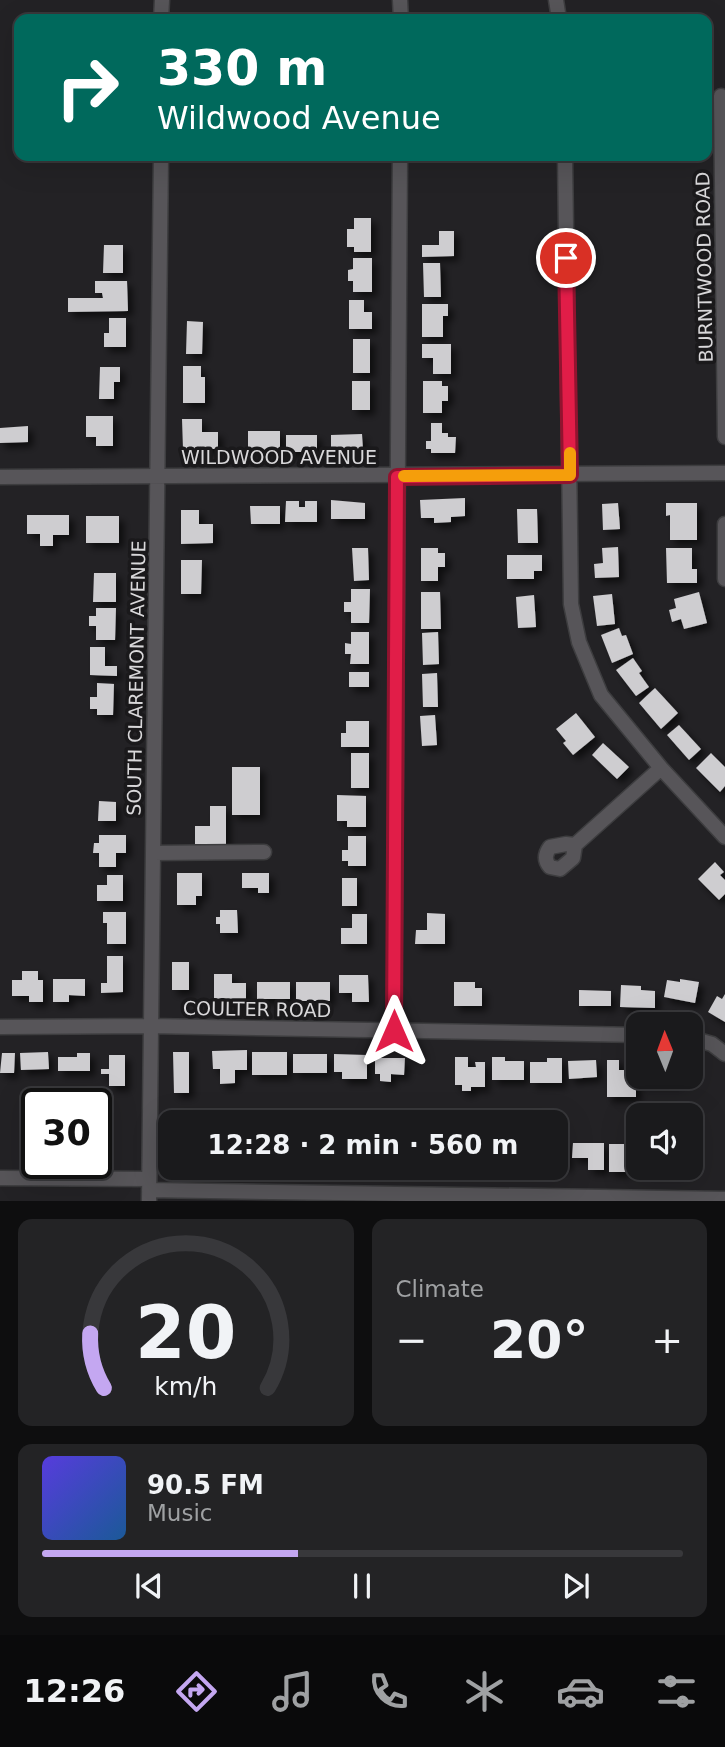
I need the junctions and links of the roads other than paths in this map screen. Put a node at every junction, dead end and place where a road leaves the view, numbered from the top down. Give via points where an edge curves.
1 (718, 96) edge
2 (160, 161) edge
3 (400, 161) edge
4 (565, 161) edge
5 (725, 437) edge
6 (725, 473) edge
7 (570, 475) junction
8 (158, 476) junction
9 (0, 477) edge
10 (397, 477) junction
11 (725, 524) edge
12 (725, 579) edge
13 (661, 768) junction
14 (725, 837) edge
15 (575, 845) dead end
16 (264, 852) dead end
17 (153, 853) junction
18 (151, 1026) junction
19 (0, 1027) edge
20 (394, 1031) junction
21 (626, 1035) edge
22 (704, 1042) edge
23 (725, 1054) edge
24 (0, 1178) edge
25 (149, 1190) edge
26 (303, 1197) edge
27 (725, 1199) edge

1 - 5 street, BURNTWOOD ROAD
2 - 8 street, SOUTH CLAREMONT AVENUE
3 - 10 street
4 - 7 street
6 - 7 street, WILDWOOD AVENUE
7 - 10 street, WILDWOOD AVENUE
7 - 13 street via 571,604 579,642 601,695
8 - 9 street, WILDWOOD AVENUE
8 - 10 street, WILDWOOD AVENUE
8 - 17 street, SOUTH CLAREMONT AVENUE
10 - 20 street
11 - 12 street
13 - 14 street
13 - 15 street
16 - 17 street
17 - 18 street, SOUTH CLAREMONT AVENUE
18 - 19 street, COULTER ROAD
18 - 20 street, COULTER ROAD
18 - 25 street, SOUTH CLAREMONT AVENUE
20 - 21 street, COULTER ROAD
22 - 23 street
24 - 25 street
25 - 26 street
26 - 27 street

